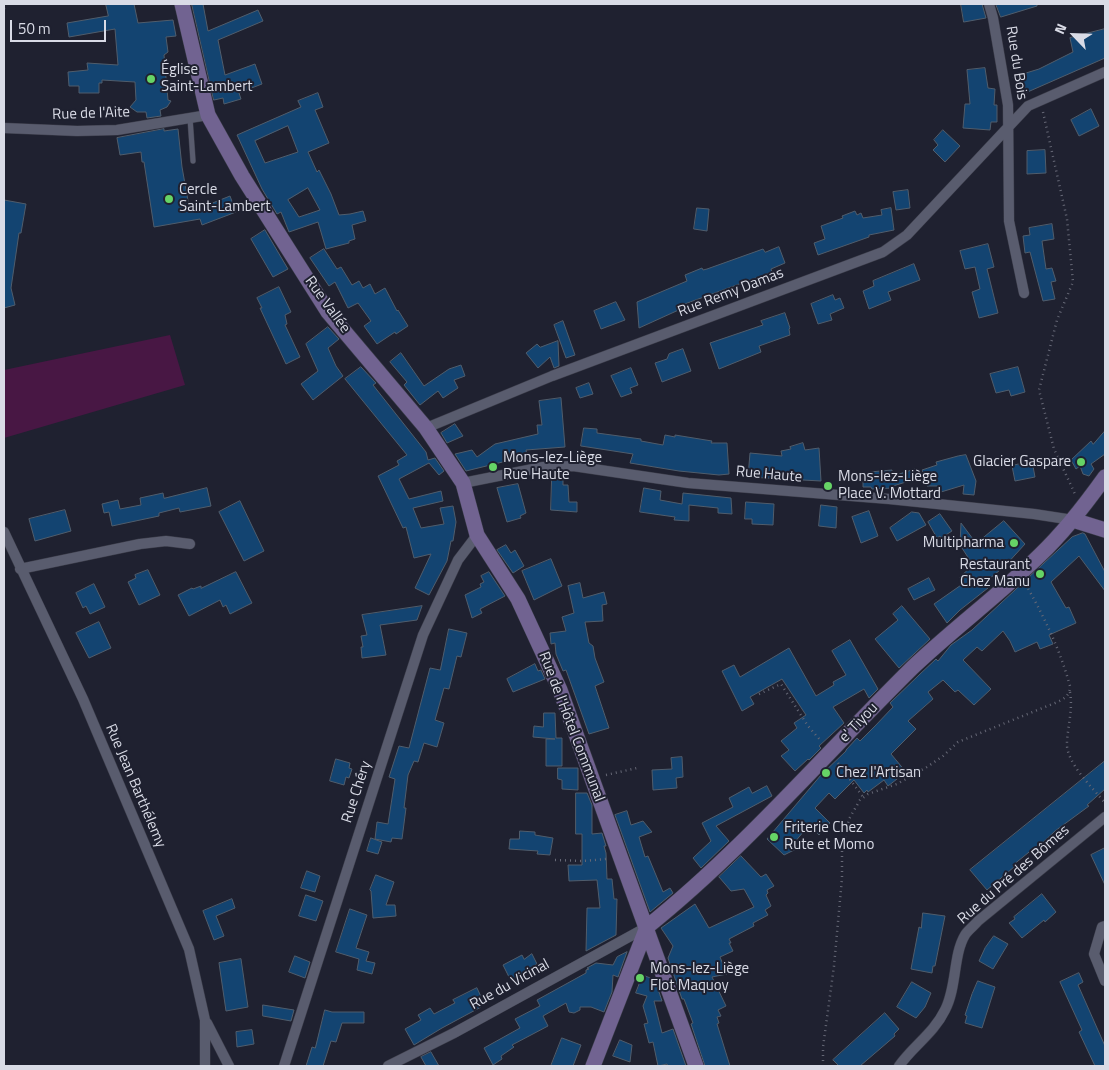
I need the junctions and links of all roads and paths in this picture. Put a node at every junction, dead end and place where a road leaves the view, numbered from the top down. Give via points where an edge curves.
1 (5, 4) edge
2 (182, 4) edge
3 (989, 4) edge
4 (4, 9) edge
5 (1105, 72) edge
6 (1040, 100) junction
7 (208, 115) junction
8 (190, 118) junction
9 (4, 128) edge
10 (1007, 128) junction
11 (193, 162) dead end
12 (1024, 293) dead end
13 (426, 428) junction
14 (1105, 477) edge
15 (463, 483) junction
16 (1077, 514) junction
17 (1105, 530) edge
18 (4, 532) edge
19 (477, 535) junction
20 (190, 544) dead end
21 (20, 569) junction
22 (1019, 574) junction
23 (1070, 690) junction
24 (759, 694) dead end
25 (830, 753) junction
26 (637, 768) dead end
27 (592, 779) junction
28 (863, 797) junction
29 (1105, 803) edge
30 (1105, 817) edge
31 (620, 857) junction
32 (555, 860) dead end
33 (1105, 926) edge
34 (647, 927) junction
35 (1105, 982) edge
36 (205, 1020) junction
37 (204, 1066) edge
38 (229, 1066) edge
39 (284, 1066) edge
40 (388, 1066) edge
41 (593, 1066) edge
42 (696, 1066) edge
43 (823, 1066) edge
44 (898, 1066) edge

1 - 4 path
2 - 7 street, Rue Vallée
3 - 10 street, Rue du Bois via 1008,105
5 - 6 street, Rue Remy Damas
6 - 10 street, Rue Remy Damas via 1028,106
6 - 16 path via 1067,219 1073,282 1057,320 1039,390 1054,448
7 - 8 street, Rue de l'Aite
7 - 13 street, Rue Vallée via 242,176 328,312
8 - 9 street, Rue de l'Aite via 117,130
8 - 11 lane
10 - 12 street via 1010,221
10 - 13 street, Rue Remy Damas via 907,235 883,252 552,376
13 - 15 street, Rue Vallée
14 - 16 street, e' Tiyou
15 - 16 street, Rue Haute via 543,467 573,466 688,483 1034,514
15 - 19 street, Rue de l'Hôtel Communal
16 - 17 street
16 - 22 street, e' Tiyou
18 - 21 street, Rue Jean Barthélemy
19 - 27 street, Rue de l'Hôtel Communal via 518,599 560,690
19 - 39 street, Rue Chéry via 458,560 423,635
20 - 21 street via 166,541 140,544
21 - 36 street, Rue Jean Barthélemy via 82,699 189,949
22 - 23 path via 1055,641
22 - 25 street, e' Tiyou via 913,668
23 - 28 path via 1063,700 958,742 914,775
23 - 29 path via 1071,711 1066,745 1069,757
24 - 25 path via 781,684
25 - 28 path
25 - 34 street, e' Tiyou via 737,849
26 - 27 path
27 - 31 street, Rue de l'Hôtel Communal
28 - 43 path via 849,820 842,851
30 - 44 street, Rue du Pré des Bômes via 966,934 960,946 953,988 945,1011 933,1030
31 - 32 path
31 - 34 street, Rue de l'Hôtel Communal
33 - 35 street via 1094,954
34 - 40 street, Rue du Vicinal
34 - 41 street
34 - 42 street, Rue de l'Hôtel Communal
36 - 37 street, Rue Jean Barthélemy
36 - 38 street, Rue Jean Barthélemy

